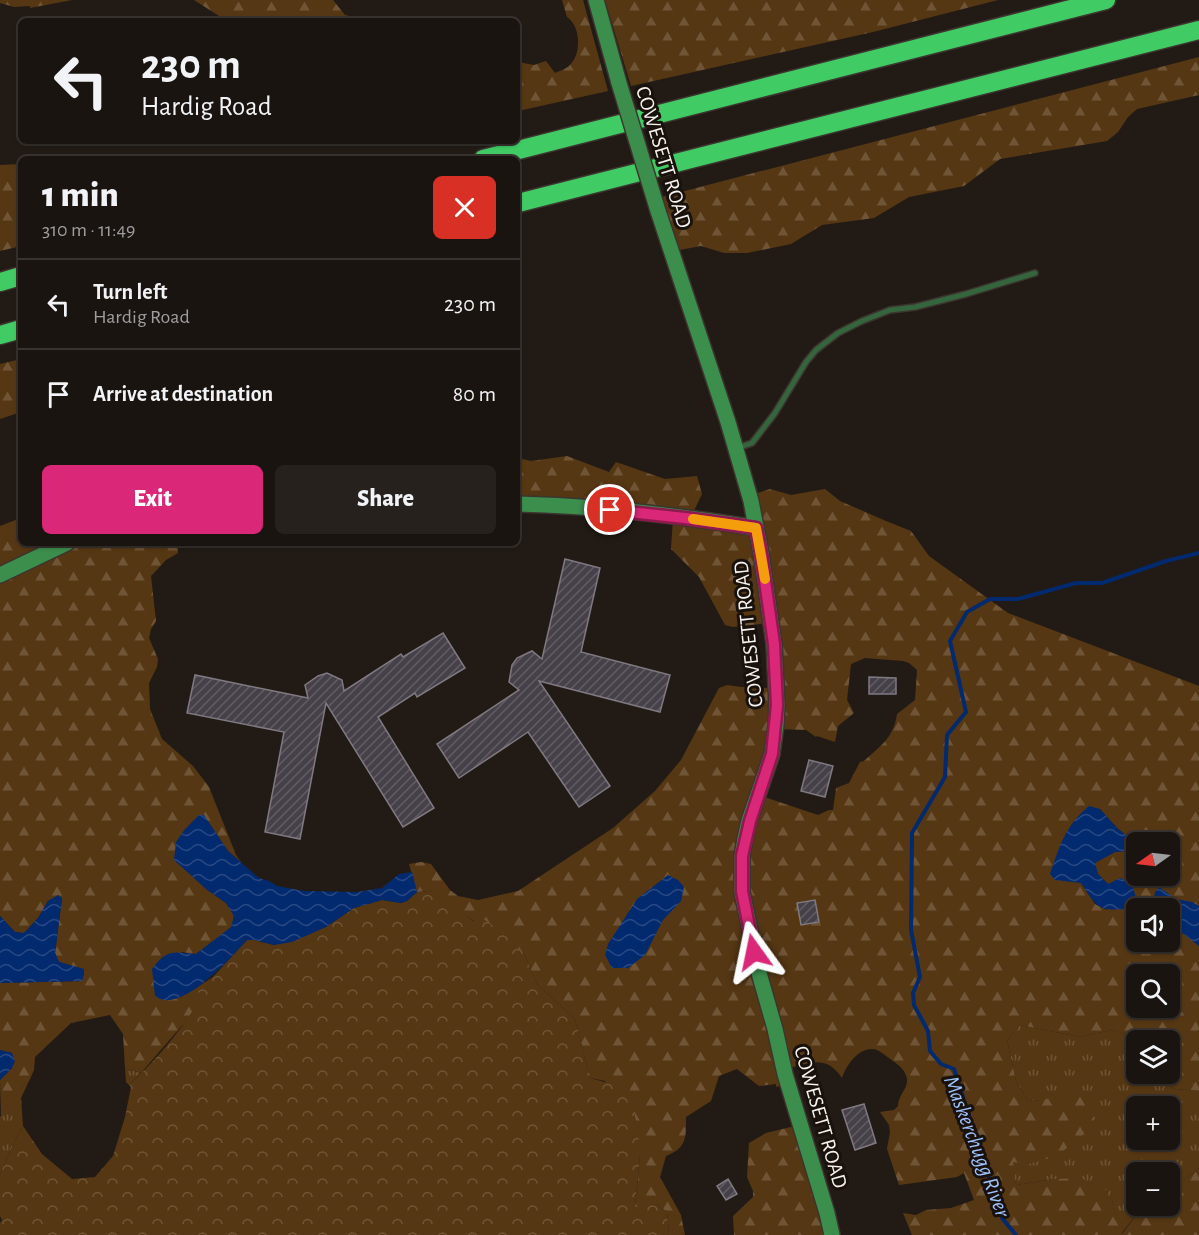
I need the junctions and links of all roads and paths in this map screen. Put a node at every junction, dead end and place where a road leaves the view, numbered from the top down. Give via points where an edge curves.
1 (596, 0) edge
2 (1106, 0) edge
3 (1199, 30) edge
4 (495, 156) edge
5 (520, 202) edge
6 (1035, 273) dead end
7 (18, 277) edge
8 (0, 282) edge
9 (18, 330) edge
10 (0, 335) edge
11 (736, 449) junction
12 (520, 504) edge
13 (756, 528) junction
14 (61, 546) edge
15 (0, 574) edge
16 (832, 1235) edge

1 - 11 main road, COWESETT ROAD, bridge via 658,211
2 - 4 highway
3 - 5 highway
6 - 11 lane via 966,294 890,310 838,333 806,362 752,443
7 - 8 highway
9 - 10 highway
11 - 13 main road, COWESETT ROAD
12 - 13 main road via 639,512
13 - 16 main road, COWESETT ROAD via 774,644 777,705 772,754 743,848 742,891 785,1074
14 - 15 main road

